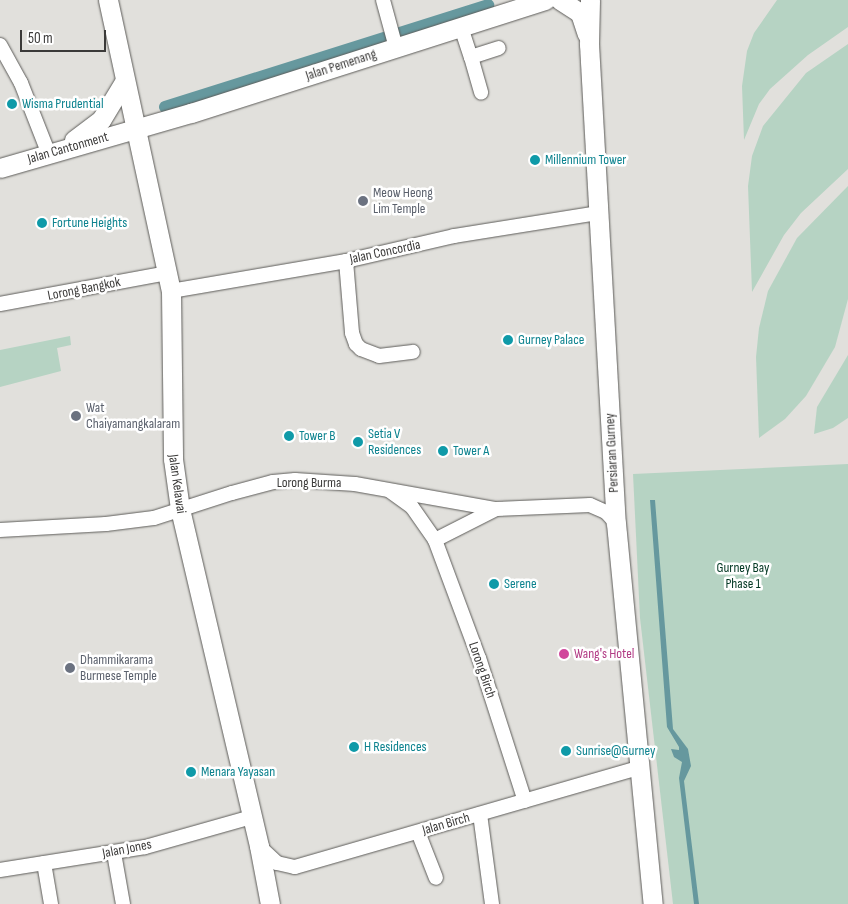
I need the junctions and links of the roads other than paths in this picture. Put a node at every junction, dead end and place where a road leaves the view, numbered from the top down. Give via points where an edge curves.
1 (108, 0) edge
2 (383, 0) edge
3 (545, 0) edge
4 (560, 0) edge
5 (590, 0) edge
6 (461, 27) junction
7 (393, 38) junction
8 (589, 44) junction
9 (0, 45) edge
10 (499, 48) dead end
11 (470, 57) junction
12 (124, 82) junction
13 (481, 93) dead end
14 (136, 128) junction
15 (54, 150) junction
16 (0, 168) edge
17 (598, 212) junction
18 (346, 261) junction
19 (169, 282) junction
20 (0, 304) edge
21 (413, 352) dead end
22 (388, 489) junction
23 (496, 508) junction
24 (180, 509) junction
25 (616, 523) junction
26 (0, 530) edge
27 (435, 540) junction
28 (639, 768) junction
29 (525, 801) junction
30 (480, 814) junction
31 (252, 817) junction
32 (418, 832) junction
33 (259, 846) junction
34 (114, 853) junction
35 (44, 863) junction
36 (0, 870) edge
37 (436, 878) dead end
38 (51, 904) edge
39 (123, 904) edge
40 (270, 904) edge
41 (492, 904) edge
42 (653, 904) edge

1 - 12 main road, Jalan Kelawai
2 - 7 street
3 - 6 main road, Jalan Pemenang
4 - 8 main road via 580,13
5 - 8 main road, Persiaran Gurney
6 - 7 main road, Jalan Pemenang
6 - 11 street
7 - 14 main road, Jalan Pemenang
8 - 17 main road, Persiaran Gurney
9 - 15 street
10 - 11 street
11 - 13 street
12 - 14 main road, Jalan Kelawai
12 - 15 main road via 102,120
14 - 15 main road, Jalan Cantonment
14 - 19 main road, Jalan Kelawai
15 - 16 main road, Jalan Cantonment
17 - 18 street, Jalan Concordia via 454,236
17 - 25 main road, Persiaran Gurney
18 - 19 street, Jalan Concordia
18 - 21 street via 352,333 356,344 378,356
19 - 20 street, Lorong Bangkok
19 - 24 main road, Jalan Kelawai via 172,451
22 - 23 street, Lorong Burma
22 - 24 street, Lorong Burma via 323,480 273,482
22 - 27 street, Lorong Birch via 412,507
23 - 25 street, Lorong Burma via 590,505 606,512
23 - 27 street
24 - 26 street, Lorong Burma via 125,522
24 - 31 main road, Jalan Kelawai
25 - 28 main road, Persiaran Gurney
27 - 29 street, Lorong Birch
28 - 29 street, Jalan Birch
28 - 42 main road, Persiaran Gurney
29 - 30 street, Jalan Birch
30 - 32 street, Jalan Birch
30 - 41 street
31 - 33 main road, Jalan Kelawai
31 - 34 street, Jalan Jones
32 - 33 street, Jalan Birch via 295,867 277,864
32 - 37 street
33 - 40 main road, Jalan Kelawai
34 - 35 street, Jalan Jones
34 - 39 street
35 - 36 street, Jalan Jones
35 - 38 street

